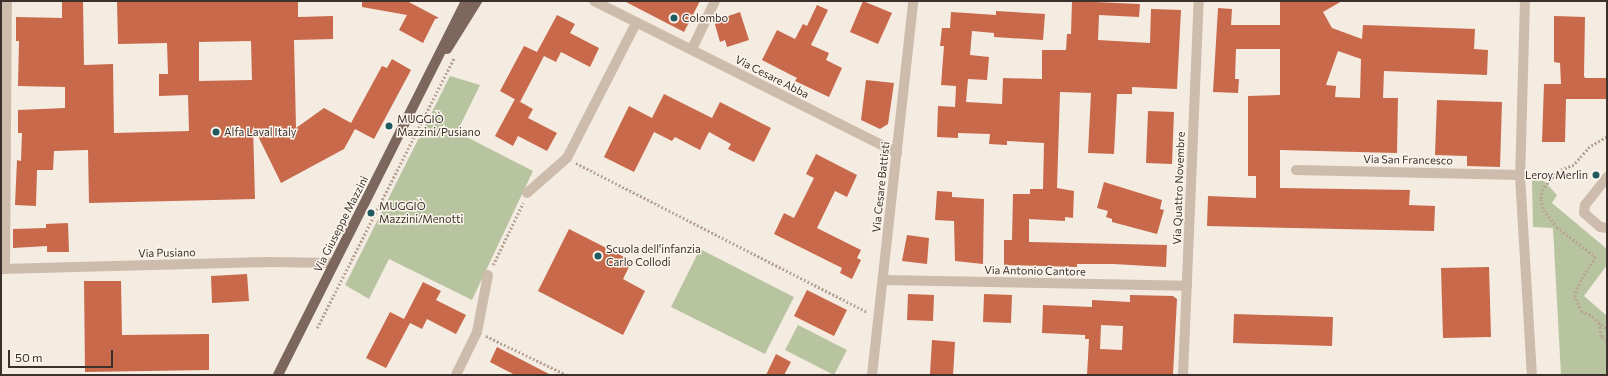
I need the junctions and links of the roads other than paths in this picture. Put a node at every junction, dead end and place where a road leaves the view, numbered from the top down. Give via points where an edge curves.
1 (7, 1) edge
2 (466, 1) edge
3 (478, 1) edge
4 (594, 1) edge
5 (715, 1) edge
6 (913, 1) edge
7 (1199, 1) edge
8 (1525, 1) edge
9 (636, 23) junction
10 (692, 50) junction
11 (425, 83) junction
12 (4, 97) edge
13 (897, 153) junction
14 (1296, 170) dead end
15 (1520, 175) junction
16 (1607, 177) edge
17 (527, 194) road end
18 (1607, 228) edge
19 (334, 263) junction
20 (3, 269) edge
21 (488, 275) road end
22 (883, 280) junction
23 (1187, 286) junction
24 (278, 375) edge
25 (456, 375) edge
26 (872, 375) edge
27 (1183, 375) edge
28 (1532, 375) edge

1 - 12 street
2 - 11 main road, Via Giuseppe Mazzini
3 - 11 main road, Via Giuseppe Mazzini
4 - 9 street, Via Cesare Abba
5 - 10 street
6 - 13 street, Via Cesare Battisti
7 - 23 street, Via Quattro Novembre
8 - 15 street
9 - 10 street, Via Cesare Abba
9 - 17 street via 567,158
10 - 13 street, Via Cesare Abba
11 - 19 main road, Via Giuseppe Mazzini
12 - 20 street
13 - 22 street, Via Cesare Battisti
14 - 15 street, Via San Francesco
15 - 28 street
16 - 18 street via 1585,206 1584,213 1600,227
19 - 20 street, Via Pusiano via 270,262
19 - 24 main road, Via Giuseppe Mazzini
21 - 25 street via 477,332
22 - 23 street, Via Antonio Cantore
22 - 26 street, Via Cesare Battisti
23 - 27 street, Via Quattro Novembre

